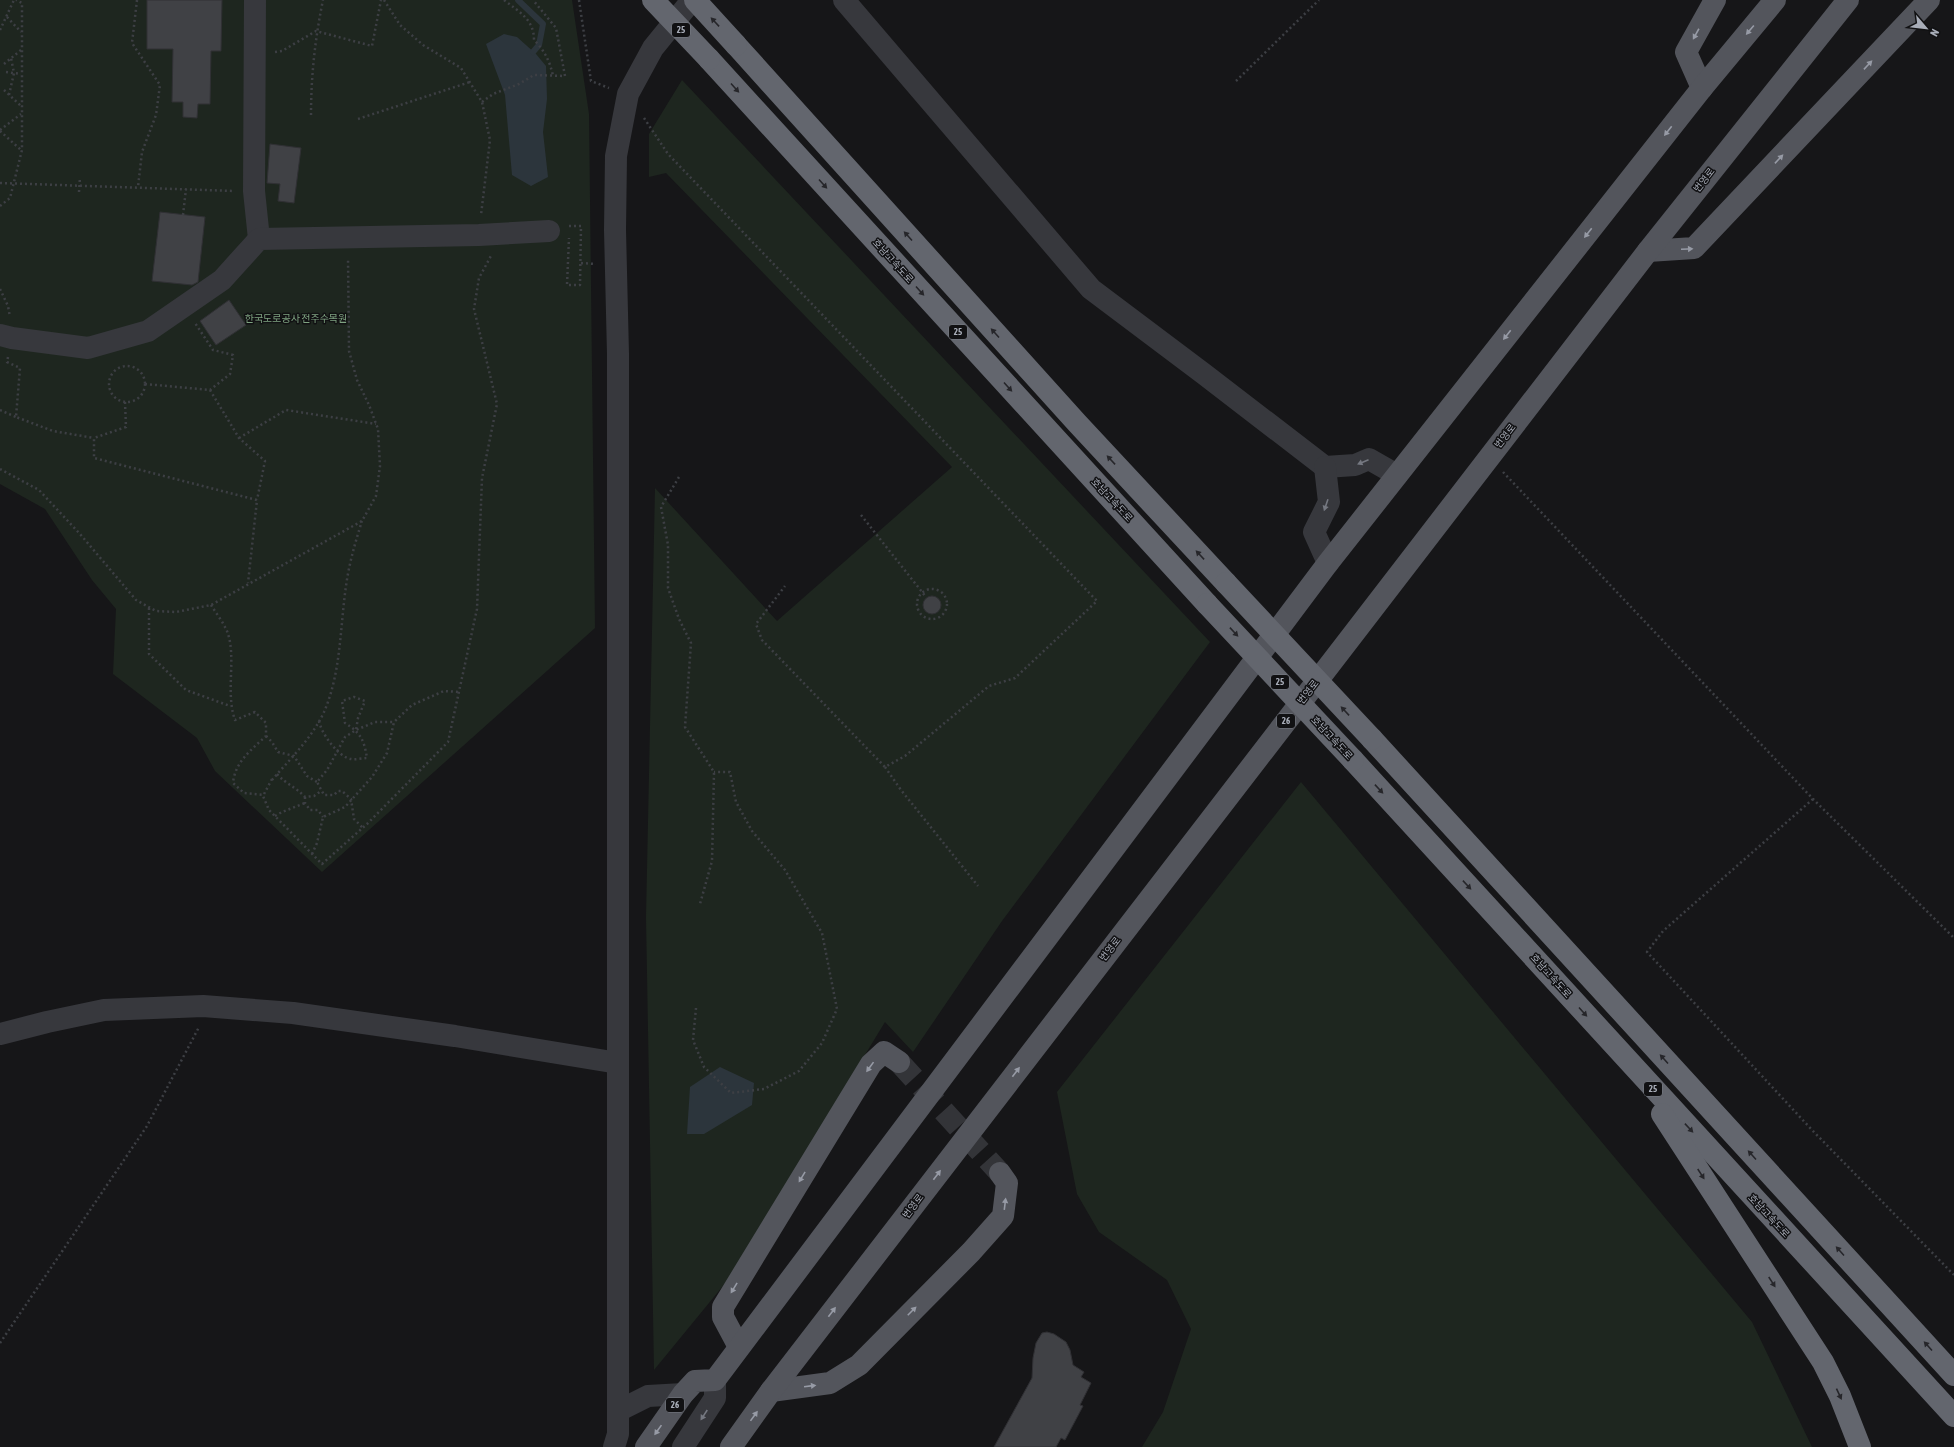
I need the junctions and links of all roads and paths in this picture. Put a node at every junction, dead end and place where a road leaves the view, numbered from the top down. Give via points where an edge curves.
1 (15, 0) edge
2 (136, 0) edge
3 (255, 0) edge
4 (323, 0) edge
5 (380, 0) edge
6 (384, 0) edge
7 (504, 0) edge
8 (533, 0) edge
9 (579, 0) edge
10 (653, 0) edge
11 (694, 0) edge
12 (844, 0) edge
13 (1319, 0) edge
14 (1716, 0) edge
15 (1775, 0) edge
16 (1848, 0) edge
17 (1929, 0) edge
18 (7, 18) junction
19 (0, 30) edge
20 (316, 31) junction
21 (22, 33) junction
22 (22, 49) junction
23 (255, 54) junction
24 (11, 58) junction
25 (4, 64) dead end
26 (6, 72) dead end
27 (14, 73) junction
28 (22, 74) junction
29 (553, 76) junction
30 (1236, 81) dead end
31 (470, 82) junction
32 (1702, 88) junction
33 (4, 90) dead end
34 (628, 94) junction
35 (9, 95) junction
36 (482, 102) junction
37 (22, 106) junction
38 (22, 113) junction
39 (311, 116) dead end
40 (358, 119) dead end
41 (0, 130) edge
42 (22, 150) junction
43 (80, 177) dead end
44 (0, 183) edge
45 (13, 183) junction
46 (80, 185) junction
47 (138, 187) junction
48 (186, 189) junction
49 (254, 191) junction
50 (79, 192) dead end
51 (0, 206) edge
52 (183, 215) dead end
53 (559, 228) joint
54 (487, 235) junction
55 (348, 238) junction
56 (259, 239) junction
57 (581, 240) dead end
58 (1648, 251) junction
59 (0, 290) edge
60 (184, 306) junction
61 (6, 336) edge
62 (145, 384) junction
63 (210, 390) junction
64 (125, 402) junction
65 (0, 410) edge
66 (16, 417) junction
67 (376, 424) junction
68 (94, 438) junction
69 (239, 438) junction
70 (1488, 458) junction
71 (1325, 467) junction
72 (0, 469) edge
73 (1397, 475) junction
74 (679, 476) dead end
75 (257, 500) junction
76 (861, 515) dead end
77 (362, 521) junction
78 (1328, 563) junction
79 (248, 584) junction
80 (785, 586) dead end
81 (923, 592) junction
82 (926, 597) dead end
83 (211, 605) junction
84 (149, 607) junction
85 (459, 692) junction
86 (230, 706) junction
87 (319, 721) junction
88 (394, 722) junction
89 (356, 730) junction
90 (266, 736) junction
91 (337, 751) junction
92 (294, 756) junction
93 (885, 767) junction
94 (714, 772) junction
95 (277, 774) junction
96 (317, 782) junction
97 (321, 791) junction
98 (263, 796) junction
99 (305, 797) junction
100 (351, 799) junction
101 (1813, 799) junction
102 (305, 803) junction
103 (275, 816) junction
104 (323, 817) junction
105 (362, 827) junction
106 (312, 854) junction
107 (978, 886) dead end
108 (700, 904) dead end
109 (1954, 938) edge
110 (206, 1006) junction
111 (696, 1008) dead end
112 (0, 1034) edge
113 (898, 1062) tunnel mouth
114 (618, 1063) junction
115 (1655, 1091) junction
116 (1000, 1173) tunnel mouth
117 (1954, 1275) edge
118 (0, 1343) edge
119 (739, 1347) junction
120 (1954, 1375) edge
121 (715, 1380) junction
122 (772, 1391) junction
123 (683, 1394) junction
124 (618, 1411) junction
125 (1954, 1416) edge
126 (614, 1447) edge
127 (646, 1447) edge
128 (683, 1447) edge
129 (731, 1447) edge
130 (1860, 1447) edge

1 - 18 path
1 - 21 path via 22,3
2 - 47 path via 132,43 160,85 156,115 142,152
3 - 23 street
4 - 20 path
5 - 20 path via 372,46
6 - 31 path via 400,26 423,45 461,68
7 - 29 path via 528,19 534,30 534,40 551,64
8 - 29 path via 556,28 565,76
9 - 34 path via 591,81
10 -> 115 highway, 호남고속도로 / 25, bridge
11 - 34 street via 653,48
120 -> 11 highway, bridge via 1372,739 1071,417
12 - 71 street via 1091,289
13 - 30 path
14 -> 32 main road via 1686,52
15 -> 32 main road
16 - 58 main road, 번영로 / 26
58 -> 17 main road via 1694,248
18 - 19 path
18 - 21 path
20 - 23 path via 282,51
20 - 39 path via 311,78
21 - 22 path
22 - 24 path
22 - 28 path
23 - 49 street
24 - 25 path
24 - 27 path
26 - 27 path
27 - 28 path
27 - 35 path
28 - 37 path
29 - 36 path via 534,75 493,94
31 - 36 path
31 - 40 path
32 -> 73 main road
33 - 35 path
34 - 93 path via 668,154 1097,601 1015,678 988,686 904,756
34 - 114 street via 616,156 615,200 618,354
35 - 37 path
36 - 54 path via 490,140
37 - 38 path
38 - 41 path
38 - 42 path
41 - 42 path
42 - 45 path
43 - 46 path
44 - 45 path
45 - 46 path
45 - 51 path via 10,198
46 - 47 path
46 - 50 path
47 - 48 path
48 - 49 path
48 - 52 path
49 - 56 street
53 - 54 street
53 - 57 path via 567,285 580,285
54 - 55 street
54 - 85 path via 494,250 480,278 474,309 497,404 482,478 477,609
55 - 56 street
55 - 67 path via 349,351 357,380
56 - 60 street via 222,280
58 - 70 main road, 번영로 / 26
59 - 61 path via 8,306
60 - 61 street via 148,331 88,348
60 - 63 path via 213,350 233,355 230,374
61 - 66 path via 7,362 20,368
62 - 63 path
62 - 64 path via 141,395 131,402
62 - 64 path via 137,369 126,366 116,370 110,380 111,392
63 - 69 path
64 - 68 path via 126,427
65 - 66 path
66 - 68 path via 53,431
67 - 69 path via 286,410
67 - 77 path via 380,466 376,496
68 - 75 path via 94,458
69 - 75 path via 265,461
70 - 101 path
122 -> 70 main road, 번영로 / 26
73 -> 71 street via 1369,459 1355,465
71 -> 78 street via 1329,502 1314,532
72 - 84 path via 38,490 80,534 136,600
73 - 78 main road
74 - 94 path via 661,507 668,545 668,588 691,643 685,727
75 - 79 path
76 - 81 path
77 - 79 path
77 - 87 path via 346,585 342,632 332,686
78 - 119 main road
79 - 83 path
80 - 93 path via 756,624 762,640
81 - 81 path via 917,600 918,611 930,620 940,618 948,605 945,595 937,589 927,589
81 - 82 path
83 - 84 path via 176,612 156,611
83 - 86 path via 227,632 231,657
84 - 86 path via 149,654 186,690
85 - 88 path via 444,691 412,705
85 - 105 path via 448,742
86 - 90 path via 235,720 255,712 266,723
87 - 91 path via 320,728
87 - 92 path
88 - 89 path via 375,722
88 - 100 path via 387,753 372,777
89 - 89 path via 345,723 342,709 342,701 354,697 365,701
89 - 91 path via 345,737
89 - 91 path via 364,742 367,758 351,759
90 - 92 path via 278,752
90 - 98 path via 242,759 234,772 233,783 244,793
91 - 96 path
92 - 95 path
92 - 96 path via 307,776
93 - 107 path
94 - 108 path via 712,861
94 - 111 path via 730,772 736,802 752,831 785,870 822,933 836,1009 822,1043 799,1071 764,1089 731,1093 704,1067 693,1040
95 - 98 path
95 - 99 path
96 - 97 path
97 - 99 path via 314,796
97 - 100 path via 324,795 334,795 342,791
98 - 103 path via 269,810
99 - 102 path
100 - 104 path via 344,807
100 - 105 path via 354,819
101 - 109 path
101 - 117 path via 1663,931 1648,952 1812,1130
102 - 103 path
102 - 104 path via 310,810 318,810
103 - 106 path
104 - 106 path
105 - 106 path via 322,864
110 - 112 street via 104,1010
110 - 114 street via 293,1013
110 - 118 path via 203,1019 147,1126
113 -> 119 main road via 884,1052 871,1064 723,1307 723,1317
114 - 124 street
115 -> 125 highway, 호남고속도로 / 25
115 -> 130 highway via 1662,1115 1823,1362 1840,1396
122 -> 116 main road via 830,1383 859,1365 972,1252 1003,1216 1007,1183
119 - 121 main road
121 - 123 main road, 26 via 695,1381
121 -> 128 street via 715,1398
129 -> 122 main road, 번영로 / 26
123 - 124 street via 648,1396
123 -> 127 main road, 26
124 - 126 street via 618,1434

